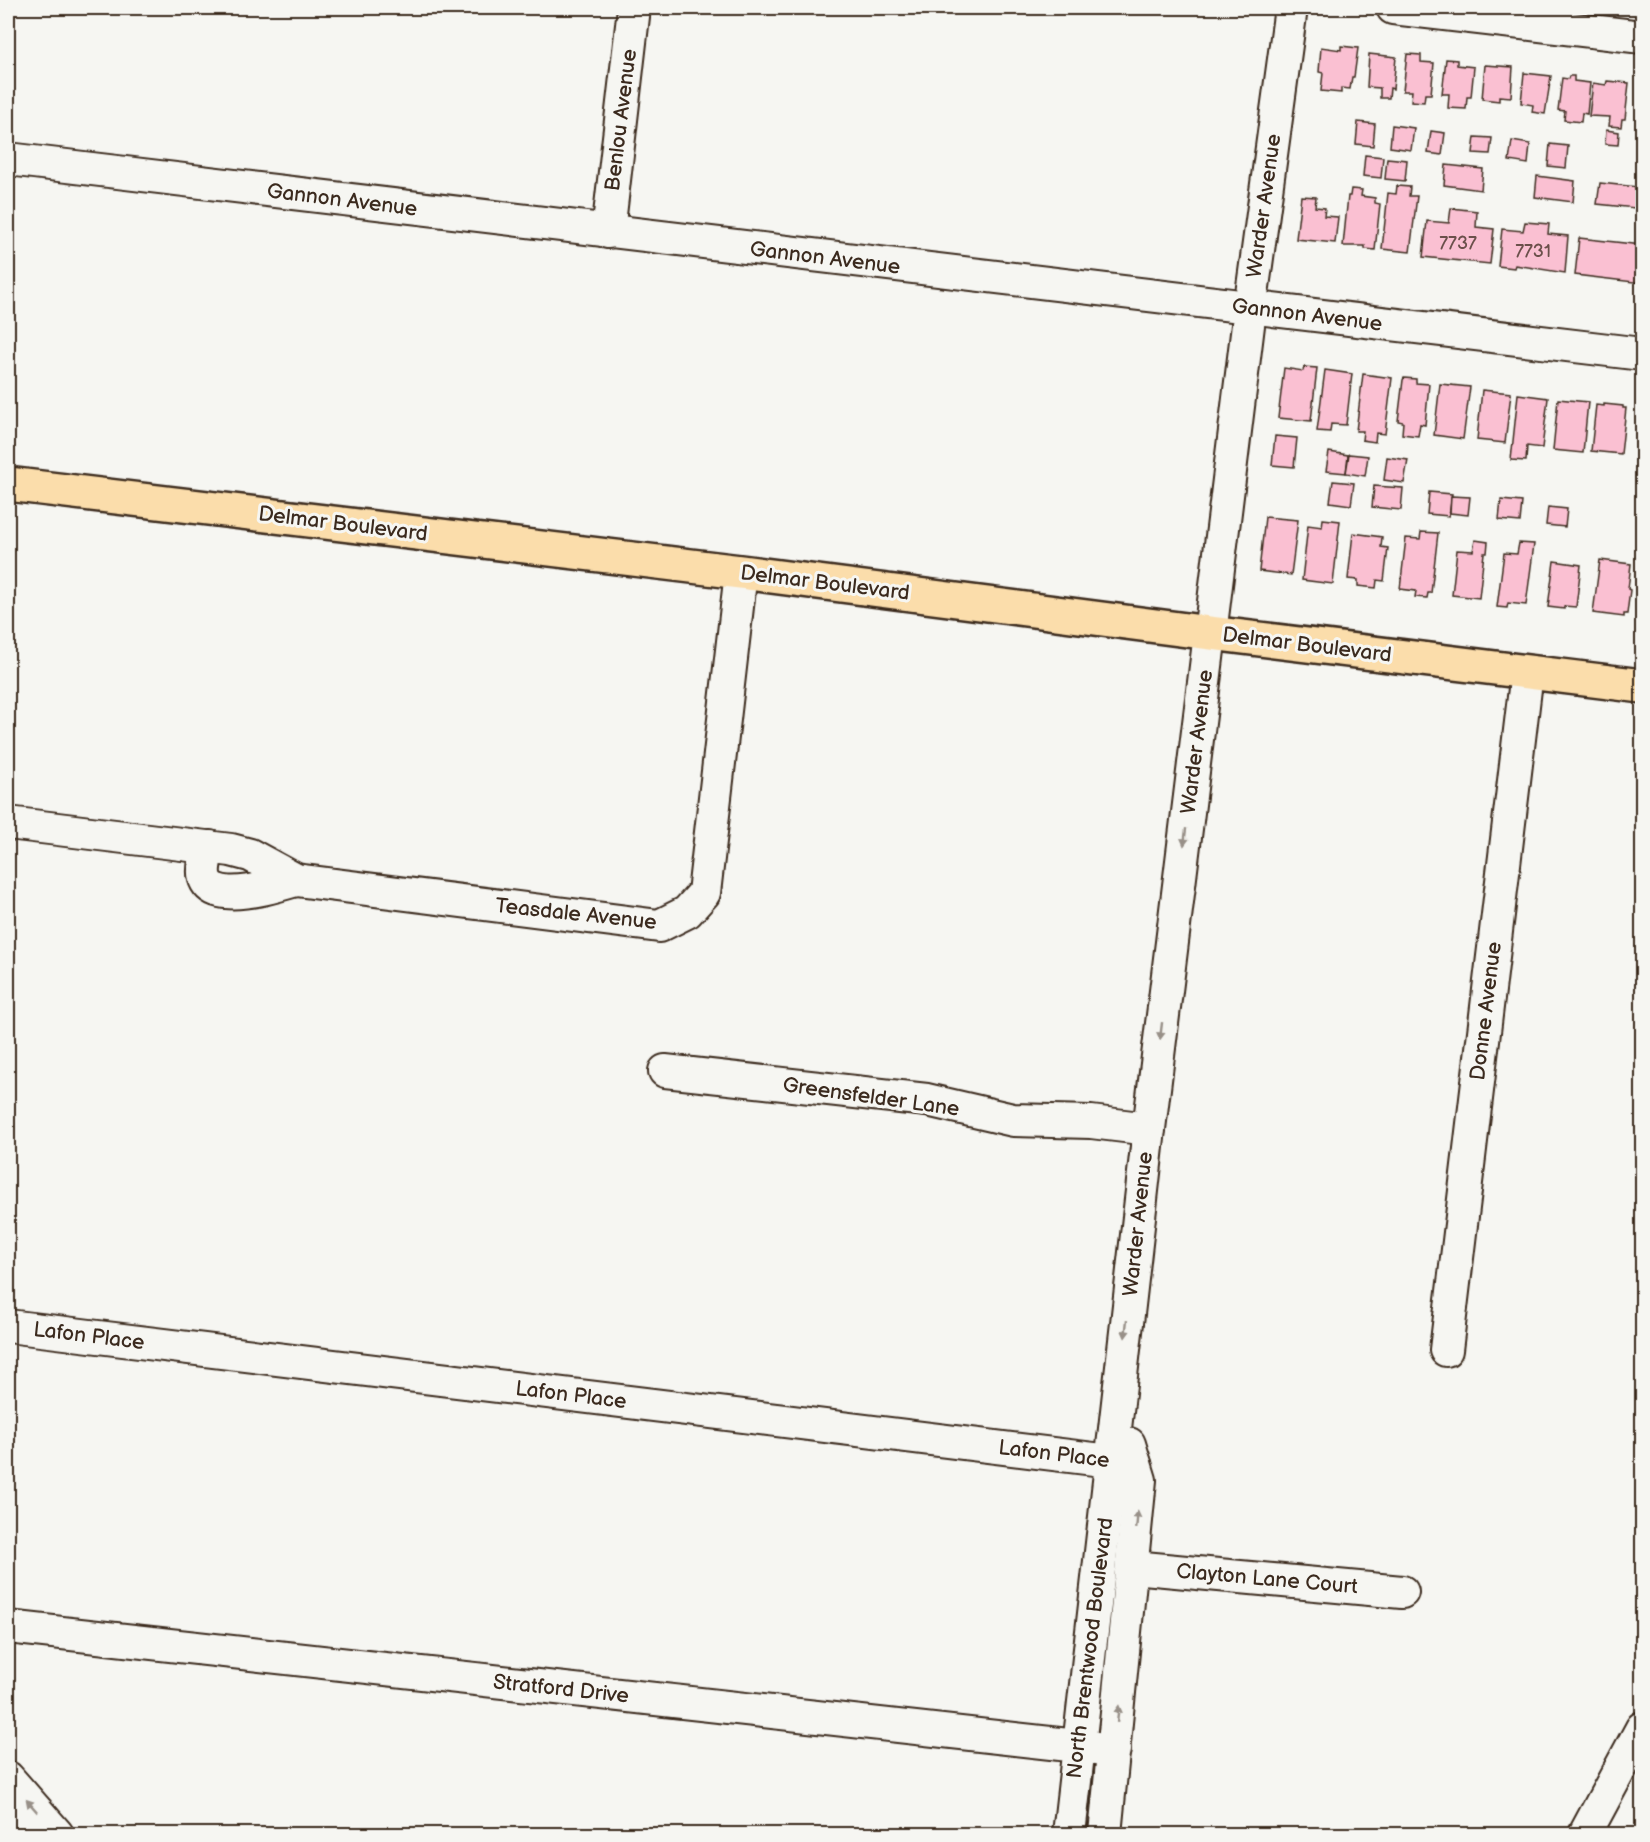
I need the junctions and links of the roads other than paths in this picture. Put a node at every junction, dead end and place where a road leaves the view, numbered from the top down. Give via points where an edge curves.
1 (634, 8) edge
2 (1291, 8) edge
3 (1393, 8) edge
4 (1642, 37) edge
5 (8, 159) edge
6 (608, 232) junction
7 (1250, 309) junction
8 (1642, 354) edge
9 (8, 484) edge
10 (741, 572) junction
11 (1210, 633) junction
12 (1527, 672) junction
13 (1642, 686) edge
14 (8, 823) edge
15 (210, 847) junction
16 (296, 880) junction
17 (665, 1071) dead end
18 (1149, 1129) junction
19 (8, 1326) edge
20 (1446, 1350) dead end
21 (1123, 1462) junction
22 (1133, 1567) junction
23 (1402, 1592) dead end
24 (8, 1627) edge
25 (1642, 1728) edge
26 (1078, 1747) junction
27 (1114, 1750) junction
28 (8, 1778) edge
29 (8, 1819) edge
30 (20, 1834) edge
31 (57, 1834) edge
32 (1069, 1834) edge
33 (1105, 1834) edge
34 (1585, 1834) edge

1 - 6 street, Benlou Avenue
2 - 7 street, Warder Avenue
3 - 4 street
5 - 6 street, Gannon Avenue
6 - 7 street, Gannon Avenue
7 - 8 street, Gannon Avenue
7 - 11 street, Warder Avenue
9 - 10 main road, Delmar Boulevard
10 - 11 main road, Delmar Boulevard
10 - 16 street, Teasdale Avenue via 704,893 687,912 659,926
11 - 12 main road, Delmar Boulevard
11 -> 18 street, Warder Avenue
12 - 13 main road, Delmar Boulevard
12 - 20 street, Donne Avenue
14 - 15 street, Teasdale Avenue
15 - 16 street, Teasdale Avenue via 250,855
15 - 16 street, Teasdale Avenue via 202,868 206,881 216,892 230,894
17 - 18 street, Greensfelder Lane via 927,1100 1013,1120 1091,1122
18 -> 21 street, Warder Avenue via 1118,1406
19 - 21 street, Lafon Place
22 -> 21 street, North Brentwood Boulevard via 1140,1480
21 - 26 street, North Brentwood Boulevard
22 - 23 street, Clayton Lane Court
27 -> 22 street, North Brentwood Boulevard
24 - 26 street, Stratford Drive
25 - 34 street
26 - 27 street, Stratford Drive
26 - 32 street, North Brentwood Boulevard
27 - 33 street, North Brentwood Boulevard
31 -> 28 street
29 - 30 street

